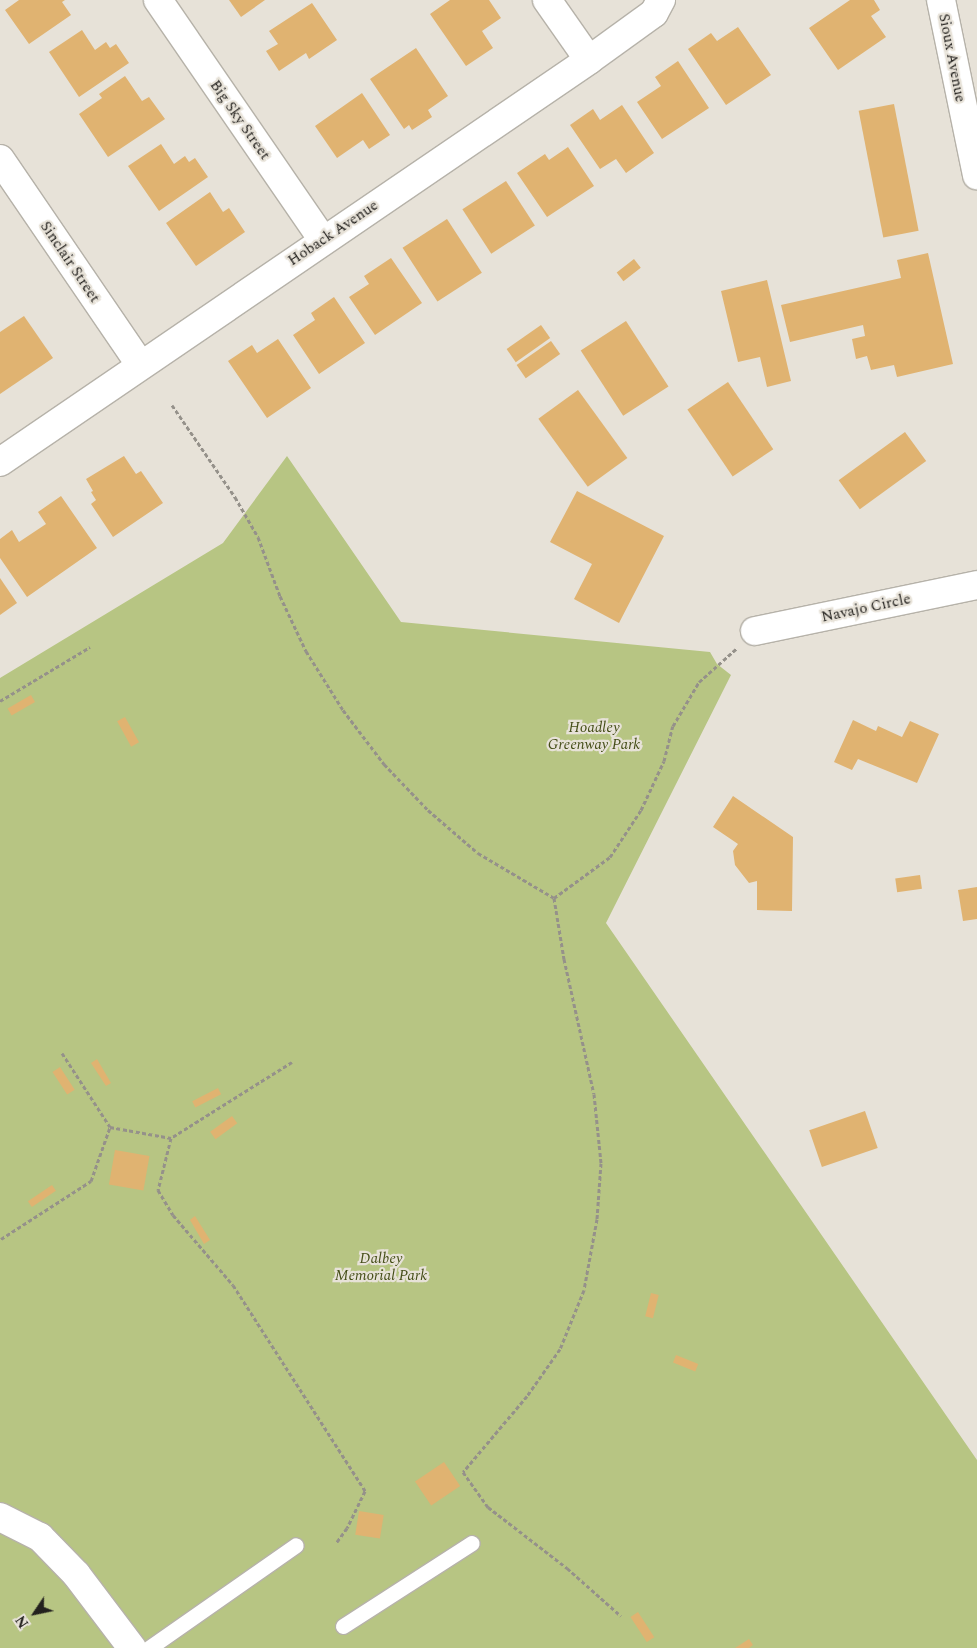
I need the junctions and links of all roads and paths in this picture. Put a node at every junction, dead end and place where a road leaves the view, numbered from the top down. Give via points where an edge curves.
1 (158, 0) edge
2 (547, 0) edge
3 (661, 0) edge
4 (941, 0) edge
5 (589, 60) junction
6 (966, 71) edge
7 (0, 159) edge
8 (977, 175) edge
9 (323, 240) junction
10 (140, 364) junction
11 (172, 405) dead end
12 (0, 462) edge
13 (977, 585) edge
14 (755, 632) joint
15 (90, 647) dead end
16 (0, 700) edge
17 (554, 898) junction
18 (62, 1053) dead end
19 (292, 1062) dead end
20 (110, 1127) junction
21 (171, 1138) junction
22 (1, 1239) edge
23 (0, 1518) edge
24 (336, 1542) dead end
25 (472, 1543) dead end
26 (296, 1545) dead end
27 (621, 1616) dead end
28 (343, 1626) dead end
29 (132, 1648) edge
30 (149, 1648) edge

1 - 9 street, Big Sky Street
2 - 5 street
3 - 5 street, Hoback Avenue via 654,13
4 - 6 street, Sioux Avenue
5 - 9 street, Hoback Avenue
6 - 8 street, Sioux Avenue
7 - 10 street, Sinclair Street
9 - 10 street, Hoback Avenue
10 - 12 street, Hoback Avenue
11 - 17 path via 258,536 280,596 306,651 343,710 428,810 478,852
13 - 14 street, Navajo Circle
14 - 17 path via 699,682 673,726 664,761 641,810 610,858
15 - 16 path
17 - 27 path via 594,1094 601,1163 597,1219 584,1290 560,1349 527,1396 463,1472 488,1507 567,1568
18 - 20 path
19 - 21 path
20 - 21 path
20 - 22 path via 91,1181
21 - 24 path via 158,1190 173,1215 233,1285 365,1491 347,1528
23 - 29 street via 40,1537 76,1574
25 - 28 lane
26 - 30 lane

